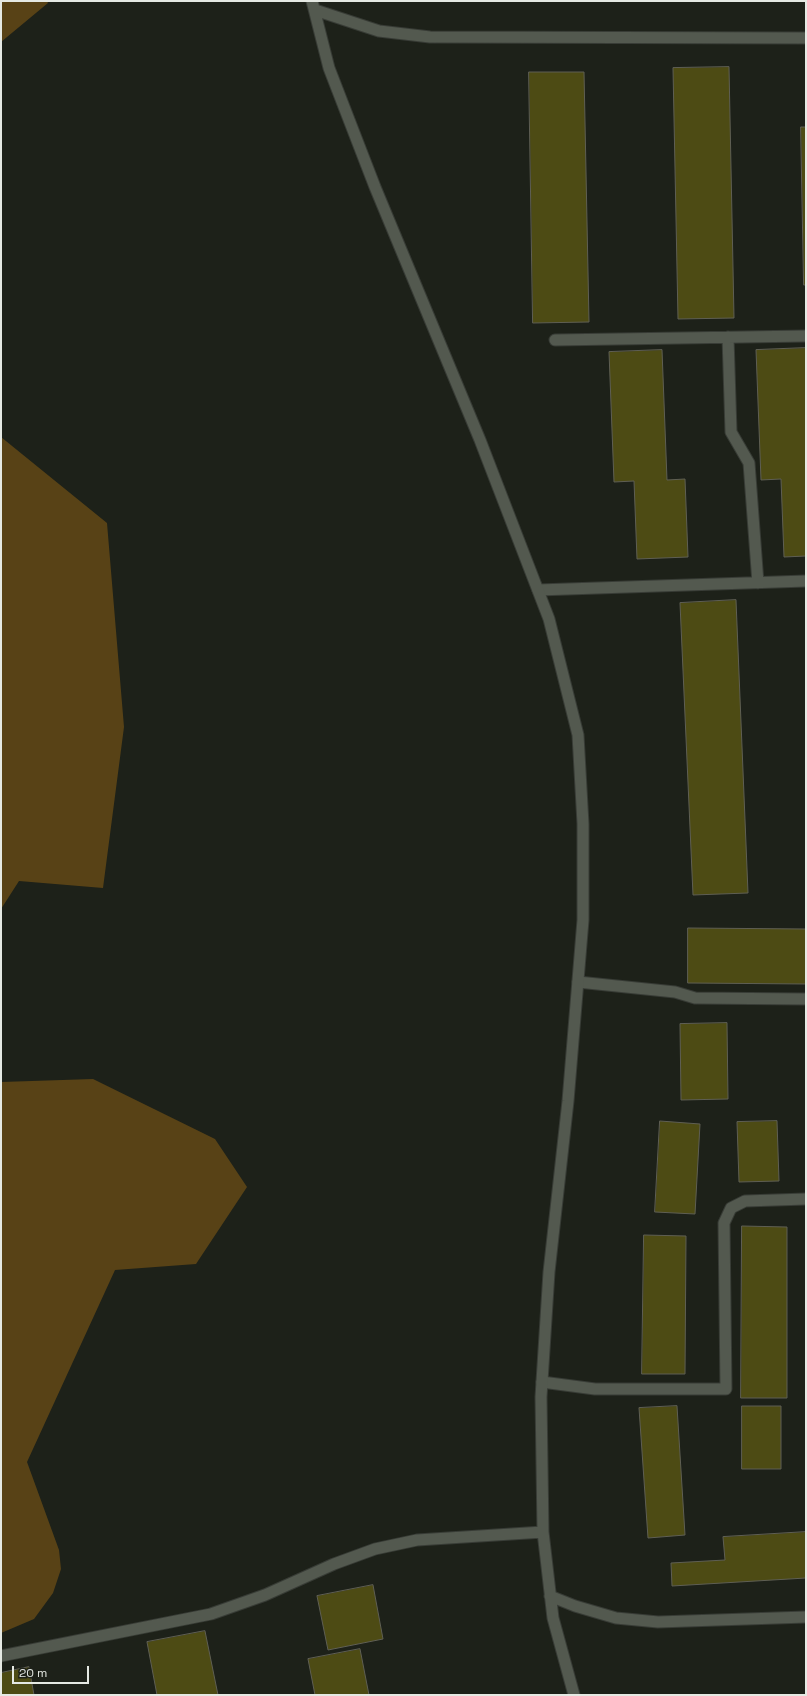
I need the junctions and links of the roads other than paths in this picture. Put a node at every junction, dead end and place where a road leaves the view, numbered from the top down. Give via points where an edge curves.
1 (314, 6) edge
2 (806, 38) edge
3 (806, 336) edge
4 (728, 338) junction
5 (555, 340) dead end
6 (806, 581) edge
7 (758, 583) junction
8 (538, 590) junction
9 (578, 982) junction
10 (806, 999) edge
11 (806, 1199) edge
12 (542, 1382) junction
13 (543, 1532) junction
14 (550, 1596) junction
15 (806, 1617) edge
16 (1, 1656) edge
17 (574, 1695) edge

1 - 2 street via 379,31 430,37
1 - 8 street via 329,68
3 - 4 street
4 - 5 street
4 - 7 street via 731,432 749,463
6 - 7 street
7 - 8 street
8 - 9 street via 549,620 578,735 583,824 583,920
9 - 10 street via 674,992 695,998
9 - 12 street via 549,1272
11 - 12 street via 745,1201 731,1208 724,1223 726,1389 595,1389
12 - 13 street
13 - 14 street
13 - 16 street via 417,1540 382,1548 334,1564 265,1595 211,1614
14 - 15 street via 616,1618 658,1622
14 - 17 street via 553,1618

